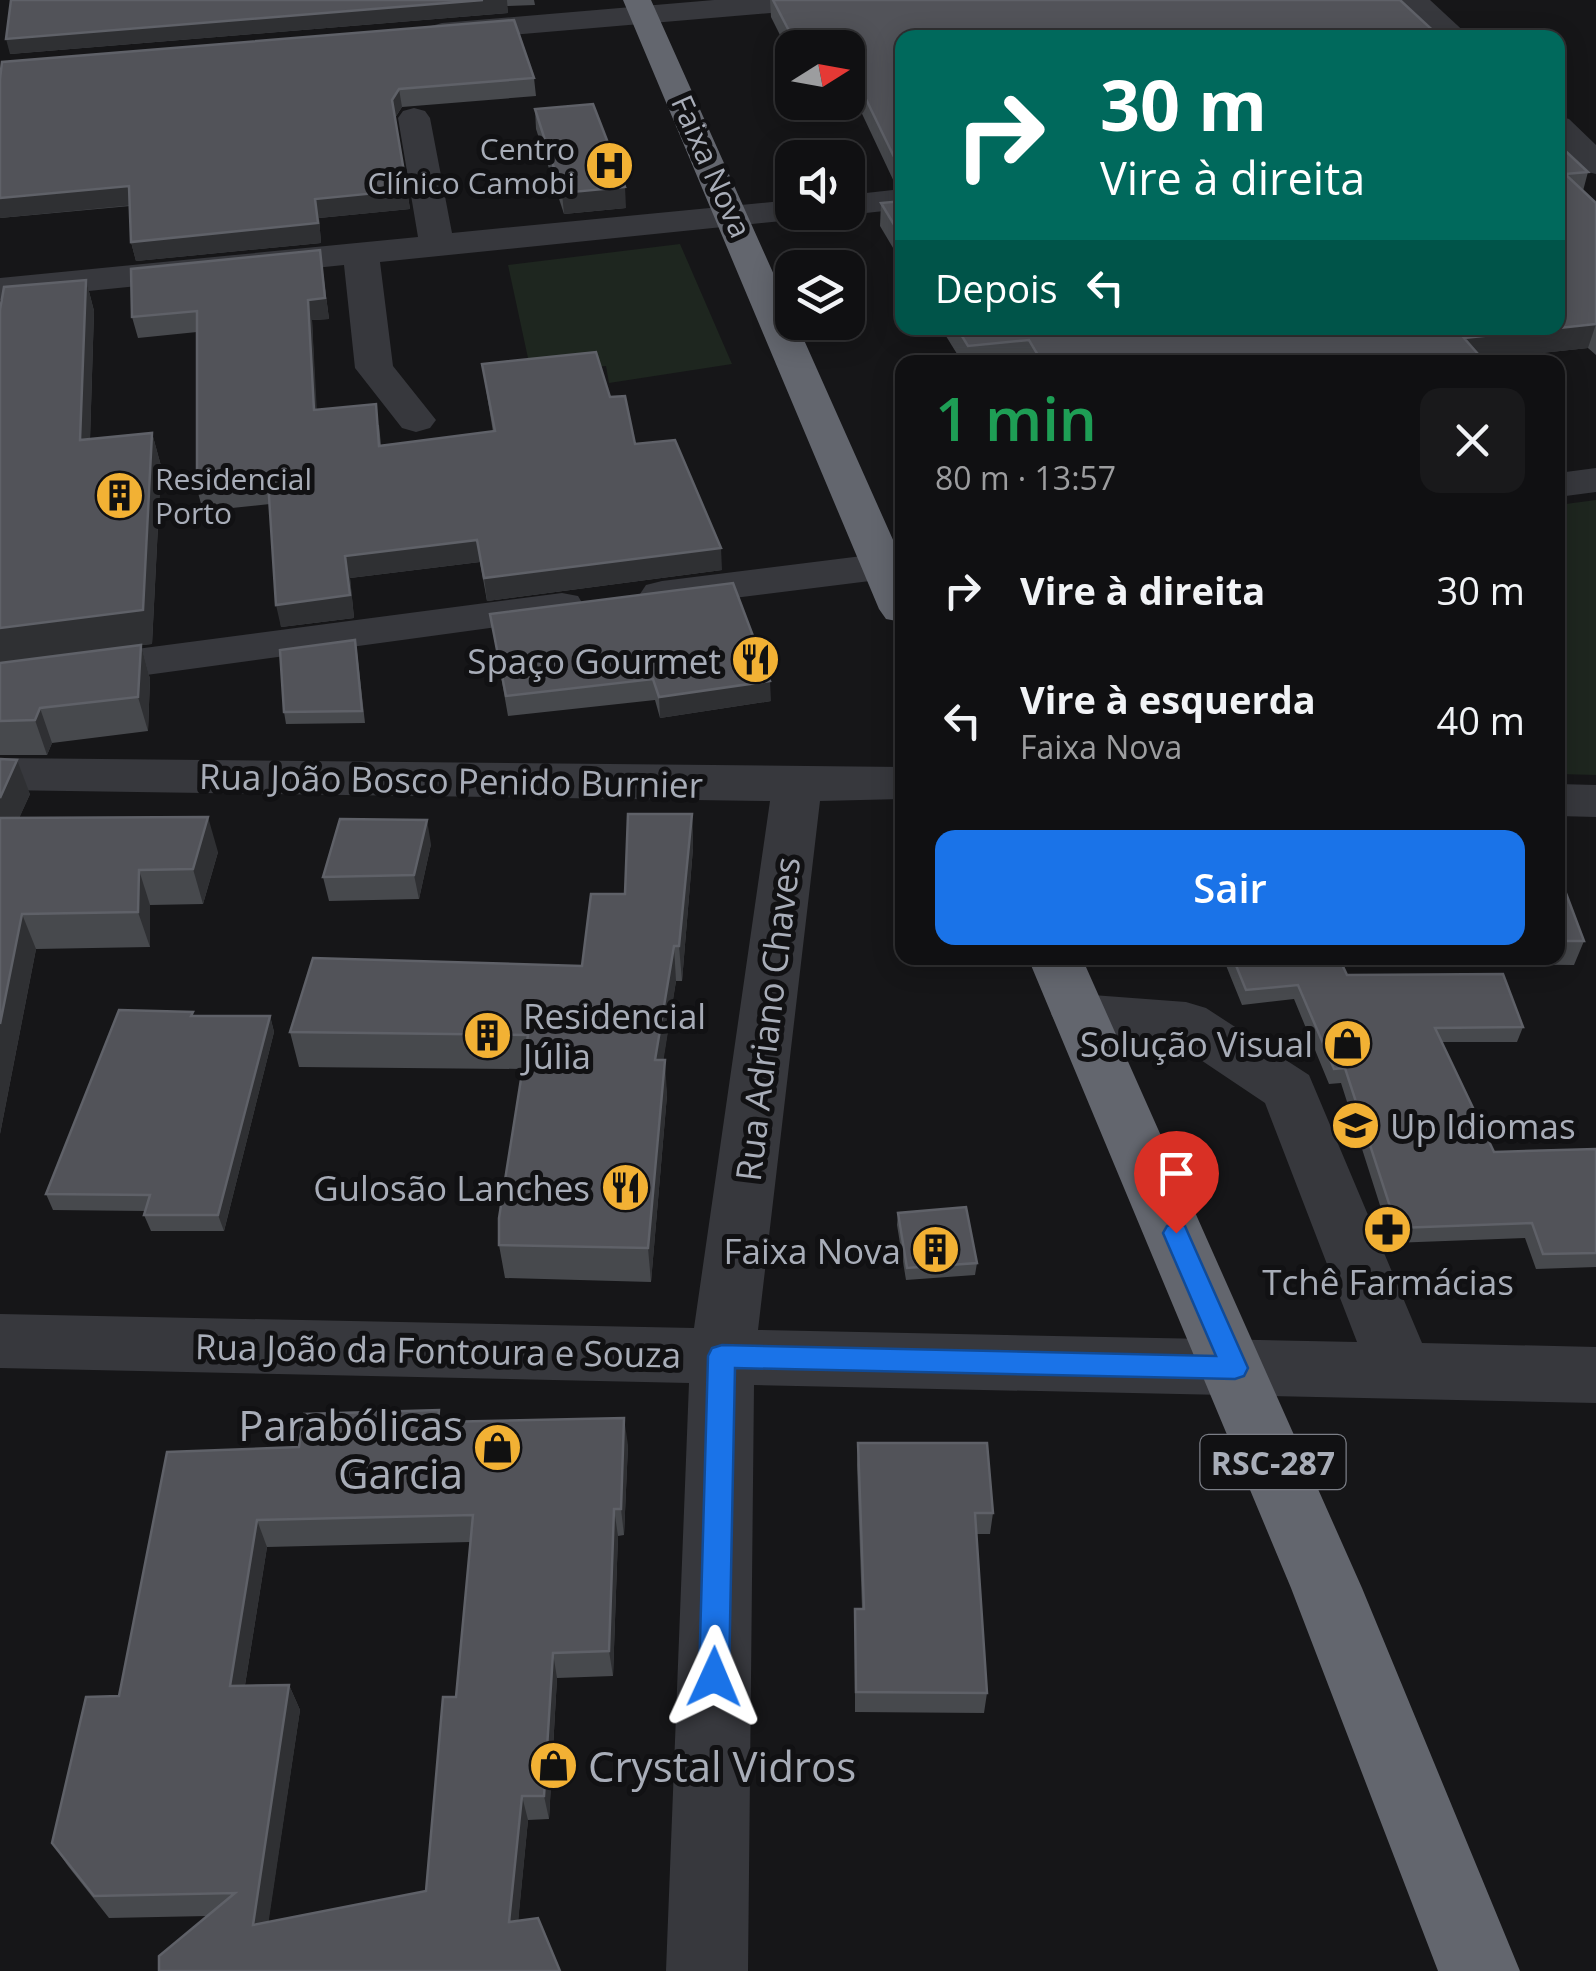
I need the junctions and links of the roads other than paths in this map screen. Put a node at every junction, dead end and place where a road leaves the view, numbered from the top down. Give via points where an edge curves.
1 (818, 0) edge
2 (1413, 0) edge
3 (641, 8) edge
4 (1447, 30) edge
5 (405, 34) edge
6 (414, 118) edge
7 (1569, 130) edge
8 (1596, 164) edge
9 (895, 200) edge
10 (865, 202) edge
11 (775, 212) edge
12 (734, 216) junction
13 (437, 246) junction
14 (361, 253) junction
15 (0, 289) edge
16 (416, 420) dead end
17 (1596, 480) edge
18 (1565, 484) edge
19 (893, 565) edge
20 (0, 681) edge
21 (0, 774) edge
22 (895, 783) edge
23 (796, 785) junction
24 (1565, 800) edge
25 (1596, 802) edge
26 (1067, 986) edge
27 (0, 1341) edge
28 (722, 1356) junction
29 (1235, 1368) junction
30 (1401, 1371) junction
31 (1596, 1375) edge
32 (707, 1971) edge
33 (1479, 1971) edge

1 - 3 street
2 - 4 street
3 - 5 street
3 - 12 highway, Faixa Nova
6 - 13 street
7 - 8 street
9 - 10 street
11 - 12 street
12 - 13 street
12 - 19 highway, Faixa Nova
13 - 14 street
14 - 15 street
14 - 16 street via 374,368
17 - 18 street
19 - 20 street
21 - 23 street, Rua João Bosco Penido Burnier
22 - 23 street, Rua João Bosco Penido Burnier
23 - 28 street, Rua Adriano Chaves
24 - 25 street
26 - 29 highway, RSC-287
26 - 30 street via 1186,1022 1289,1090
27 - 28 street, Rua João da Fontoura e Souza
28 - 29 street, Rua João da Fontoura e Souza
28 - 32 street, Rua Adriano Chaves
29 - 30 street, Rua João da Fontoura e Souza
29 - 33 highway, RSC-287
30 - 31 street, Rua João da Fontoura e Souza

